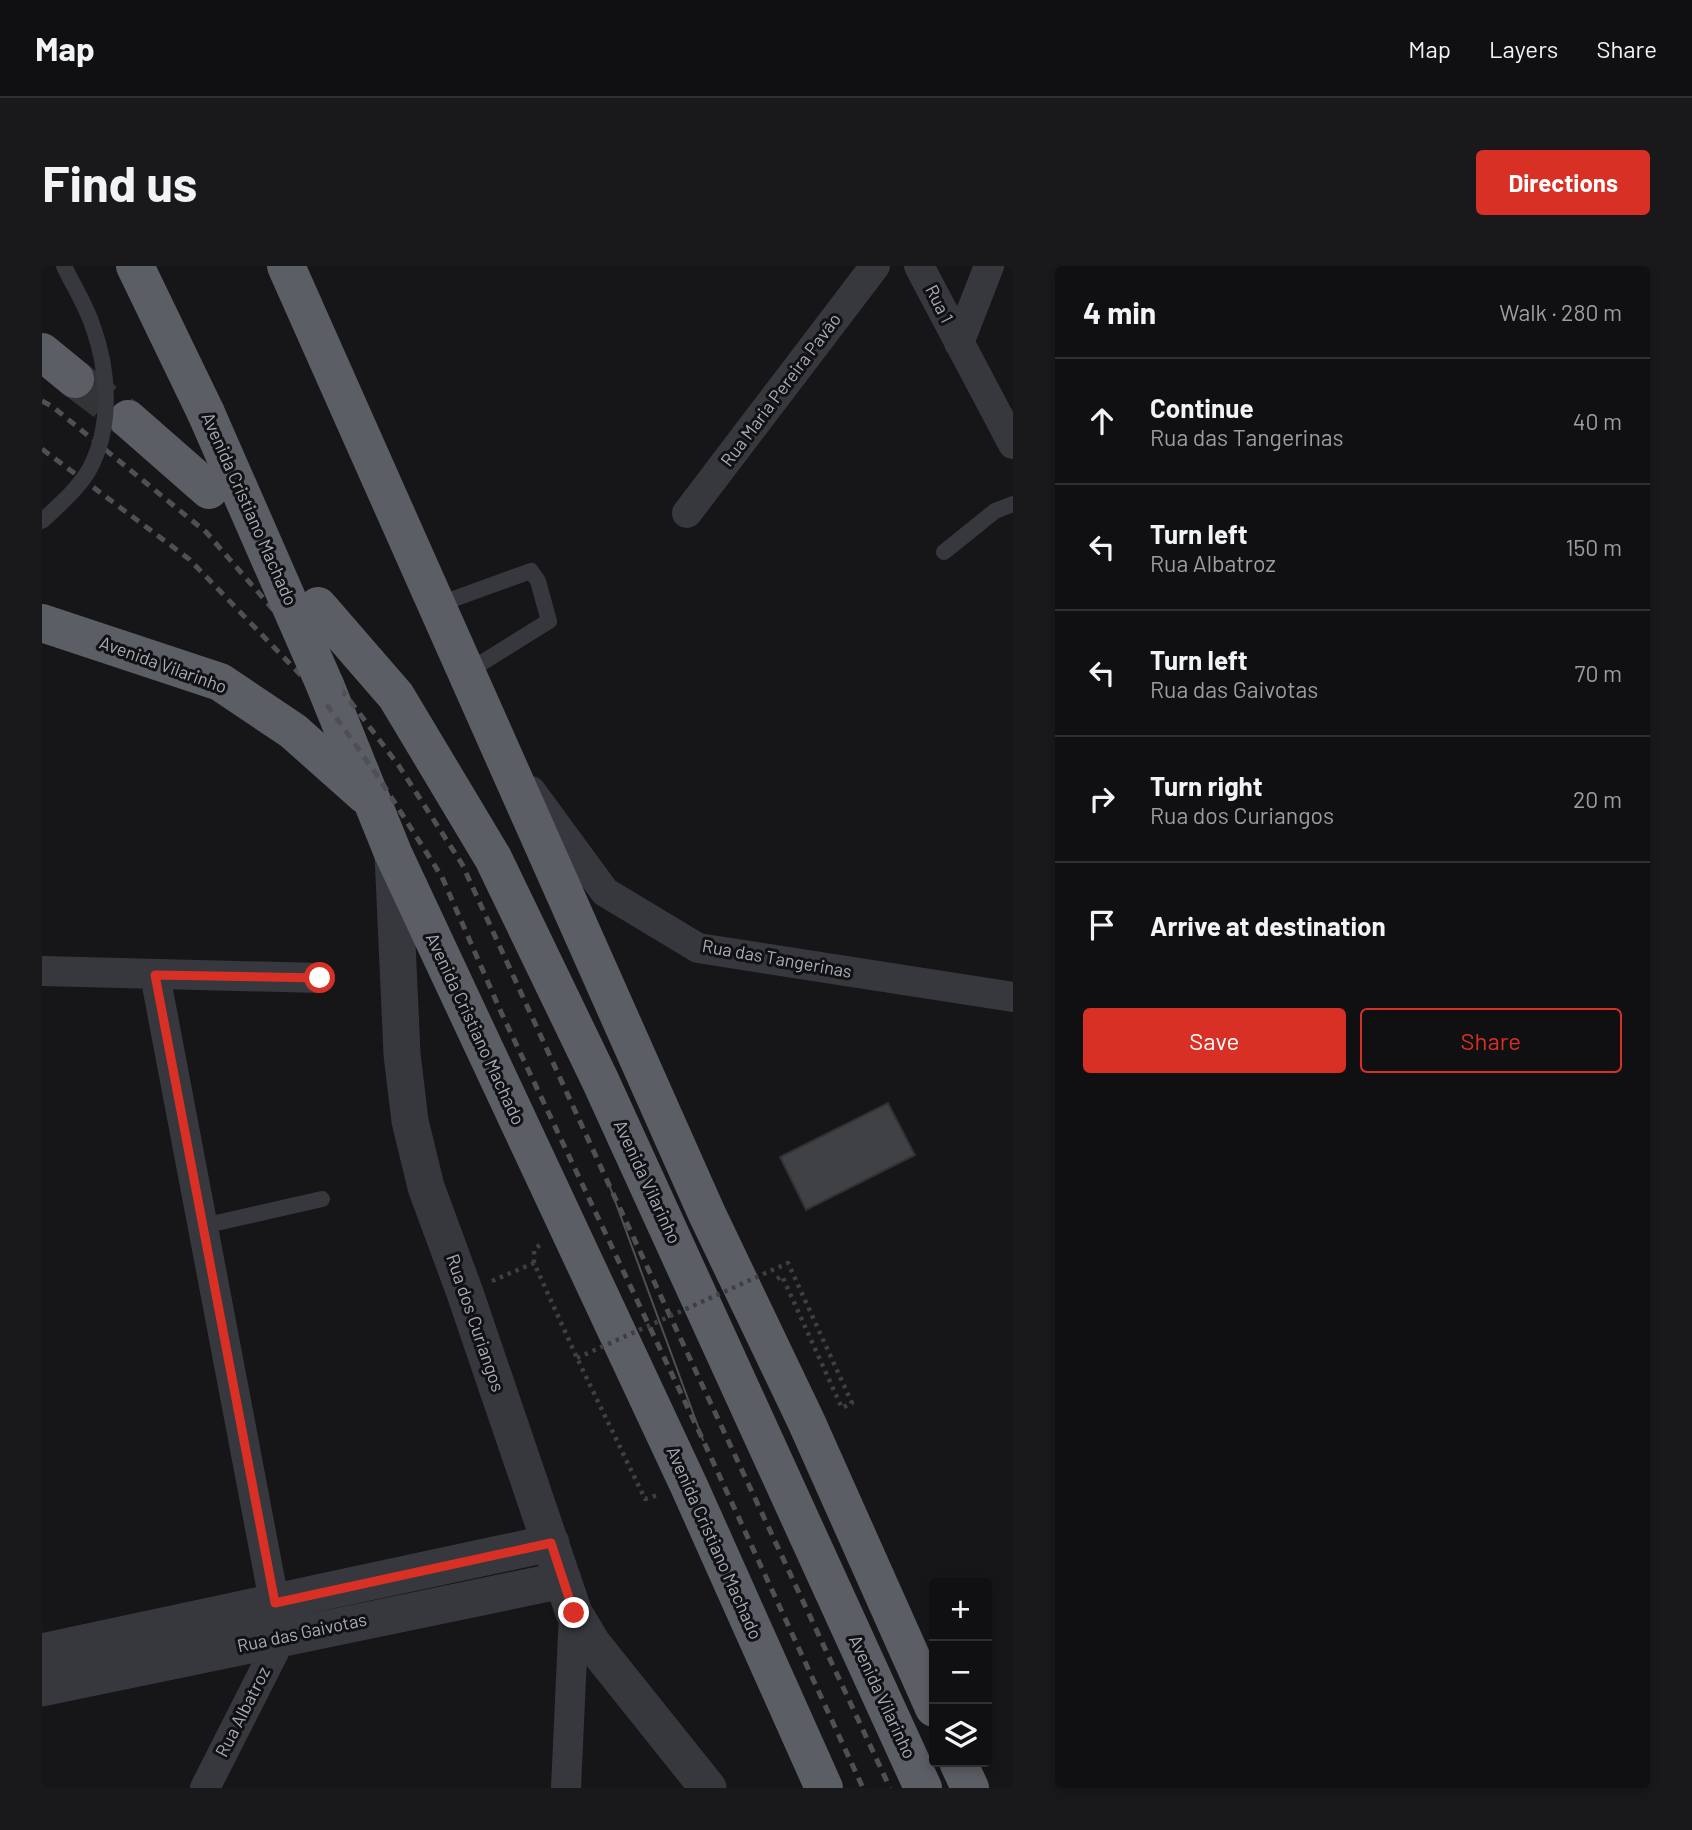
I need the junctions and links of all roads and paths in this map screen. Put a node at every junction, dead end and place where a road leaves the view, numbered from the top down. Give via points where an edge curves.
1 (64, 266) edge
2 (135, 266) edge
3 (286, 266) edge
4 (875, 266) edge
5 (919, 266) edge
6 (989, 266) edge
7 (959, 343) junction
8 (42, 352) edge
9 (75, 379) tunnel mouth
10 (128, 419) tunnel mouth
11 (1013, 444) edge
12 (209, 490) dead end
13 (1013, 504) edge
14 (687, 513) dead end
15 (42, 521) edge
16 (944, 552) dead end
17 (438, 605) junction
18 (318, 606) dead end
19 (42, 623) edge
20 (467, 672) junction
21 (500, 748) junction
22 (373, 802) junction
23 (393, 853) junction
24 (42, 971) edge
25 (155, 975) junction
26 (320, 978) dead end
27 (1013, 997) edge
28 (322, 1199) dead end
29 (203, 1226) junction
30 (777, 1279) dead end
31 (465, 1293) junction
32 (577, 1358) junction
33 (689, 1486) junction
34 (551, 1543) junction
35 (568, 1596) junction
36 (278, 1620) junction
37 (42, 1653) edge
38 (42, 1688) edge
39 (932, 1704) edge
40 (960, 1767) edge
41 (205, 1788) edge
42 (566, 1788) edge
43 (708, 1788) edge
44 (824, 1788) edge
45 (923, 1788) edge
46 (970, 1788) edge

1 - 15 lane, bridge via 92,323 102,362 104,431 88,470
2 - 22 highway, Avenida Cristiano Machado, bridge via 206,413
3 - 17 highway
4 - 14 street, Rua Maria Pereira Pavão
5 - 7 street, Rua 1
6 - 7 street
7 - 11 street, Rua 1
8 - 9 highway
10 - 12 highway
13 - 16 lane via 995,511
17 - 20 highway
17 - 20 lane via 531,571 538,581 549,621
18 - 45 highway, Avenida Vilarinho via 397,696 493,858 600,1080
19 - 22 highway, Avenida Vilarinho via 220,682 293,731
20 - 21 highway
21 - 27 street, Rua das Tangerinas via 605,892 698,948
21 - 39 highway
22 - 23 highway, Avenida Cristiano Machado
23 - 31 street, Rua dos Curiangos via 402,1054 410,1121 426,1187
23 - 33 highway, Avenida Cristiano Machado
24 - 25 street
25 - 26 street
25 - 29 street
28 - 29 lane
29 - 36 street
30 - 32 path, bridge via 782,1276 842,1408 852,1403 788,1263
31 - 32 path via 534,1263
31 - 34 street, Rua dos Curiangos
32 - 33 path via 645,1499
33 - 44 highway, Avenida Cristiano Machado
34 - 35 street, Rua dos Curiangos
34 - 36 street, Rua das Gaivotas
35 - 36 street, Rua das Gaivotas
35 - 42 street, Rua dos Curiangos
35 - 43 street via 592,1643
36 - 37 street, Rua das Gaivotas
36 - 38 street, Rua das Gaivotas
36 - 41 street, Rua Albatroz
40 - 46 highway

